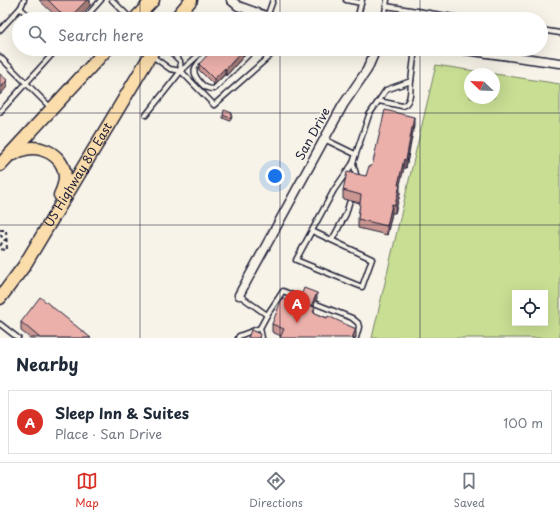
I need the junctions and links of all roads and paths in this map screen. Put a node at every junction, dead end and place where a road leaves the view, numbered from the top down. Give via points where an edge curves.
1 (24, 0) edge
2 (101, 0) edge
3 (112, 0) edge
4 (154, 0) edge
5 (192, 0) edge
6 (231, 0) edge
7 (273, 0) edge
8 (349, 0) edge
9 (387, 0) edge
10 (362, 2) edge
11 (386, 6) junction
12 (20, 8) junction
13 (250, 11) joint
14 (16, 12) edge
15 (24, 12) edge
16 (90, 12) edge
17 (124, 12) edge
18 (142, 12) edge
19 (181, 12) edge
20 (253, 12) edge
21 (271, 12) edge
22 (359, 12) edge
23 (385, 12) edge
24 (423, 12) edge
25 (12, 17) edge
26 (0, 30) edge
27 (548, 31) edge
28 (560, 32) edge
29 (0, 56) edge
30 (51, 56) edge
31 (101, 56) edge
32 (150, 56) edge
33 (156, 56) edge
34 (175, 56) edge
35 (198, 56) edge
36 (202, 56) edge
37 (247, 56) edge
38 (271, 56) edge
39 (373, 56) edge
40 (414, 56) edge
41 (509, 56) edge
42 (560, 63) edge
43 (182, 71) junction
44 (411, 80) junction
45 (27, 82) junction
46 (379, 101) junction
47 (52, 109) junction
48 (0, 112) edge
49 (146, 115) dead end
50 (324, 139) junction
51 (355, 154) junction
52 (2, 161) edge
53 (353, 162) junction
54 (354, 182) edge
55 (350, 200) edge
56 (51, 220) junction
57 (0, 230) edge
58 (312, 231) junction
59 (0, 234) edge
60 (5, 240) junction
61 (332, 240) junction
62 (0, 246) edge
63 (0, 249) edge
64 (239, 295) joint
65 (0, 298) edge
66 (302, 299) edge
67 (314, 304) edge
68 (268, 315) junction
69 (0, 324) edge
70 (260, 328) junction
71 (18, 338) edge
72 (238, 338) edge
73 (262, 338) edge
74 (356, 338) edge

1 - 12 lane
2 - 16 lane
3 - 17 lane
4 - 18 main road
5 - 19 main road
6 - 13 street
7 - 21 lane
8 - 10 lane
9 - 11 lane
10 - 22 lane
11 - 23 lane
11 - 24 lane
12 - 14 lane
12 - 15 lane
13 - 20 street
25 - 26 lane
27 - 28 lane
29 - 45 lane
30 - 45 lane
31 - 47 main road
32 - 56 main road, US Highway 80 East
33 - 43 lane via 170,69
34 - 43 lane via 180,61
35 - 43 lane
36 - 37 lane via 194,76 208,89 214,89
38 - 43 lane via 214,105
39 - 50 street, San Drive via 368,70 342,105
40 - 44 lane
41 - 42 street
43 - 49 lane
44 - 46 lane via 386,90
44 - 46 lane via 406,105
45 - 47 lane
45 - 48 lane
46 - 51 lane via 370,115
47 - 52 main road
50 - 51 lane
50 - 64 street, San Drive
51 - 53 lane
52 - 56 main road via 31,147 49,152 61,162 65,183
53 - 54 lane via 356,174
53 - 58 lane via 334,190
55 - 61 lane via 346,214
56 - 65 main road, US Highway 80 East via 24,266
57 - 60 path via 6,230
58 - 61 lane
58 - 61 lane via 296,260 362,286 372,258
59 - 60 path
60 - 62 path
60 - 63 path via 7,250
64 - 68 lane
66 - 68 lane via 282,291
67 - 74 lane via 355,320 359,327
68 - 70 lane
69 - 71 lane
70 - 72 lane
70 - 73 lane

